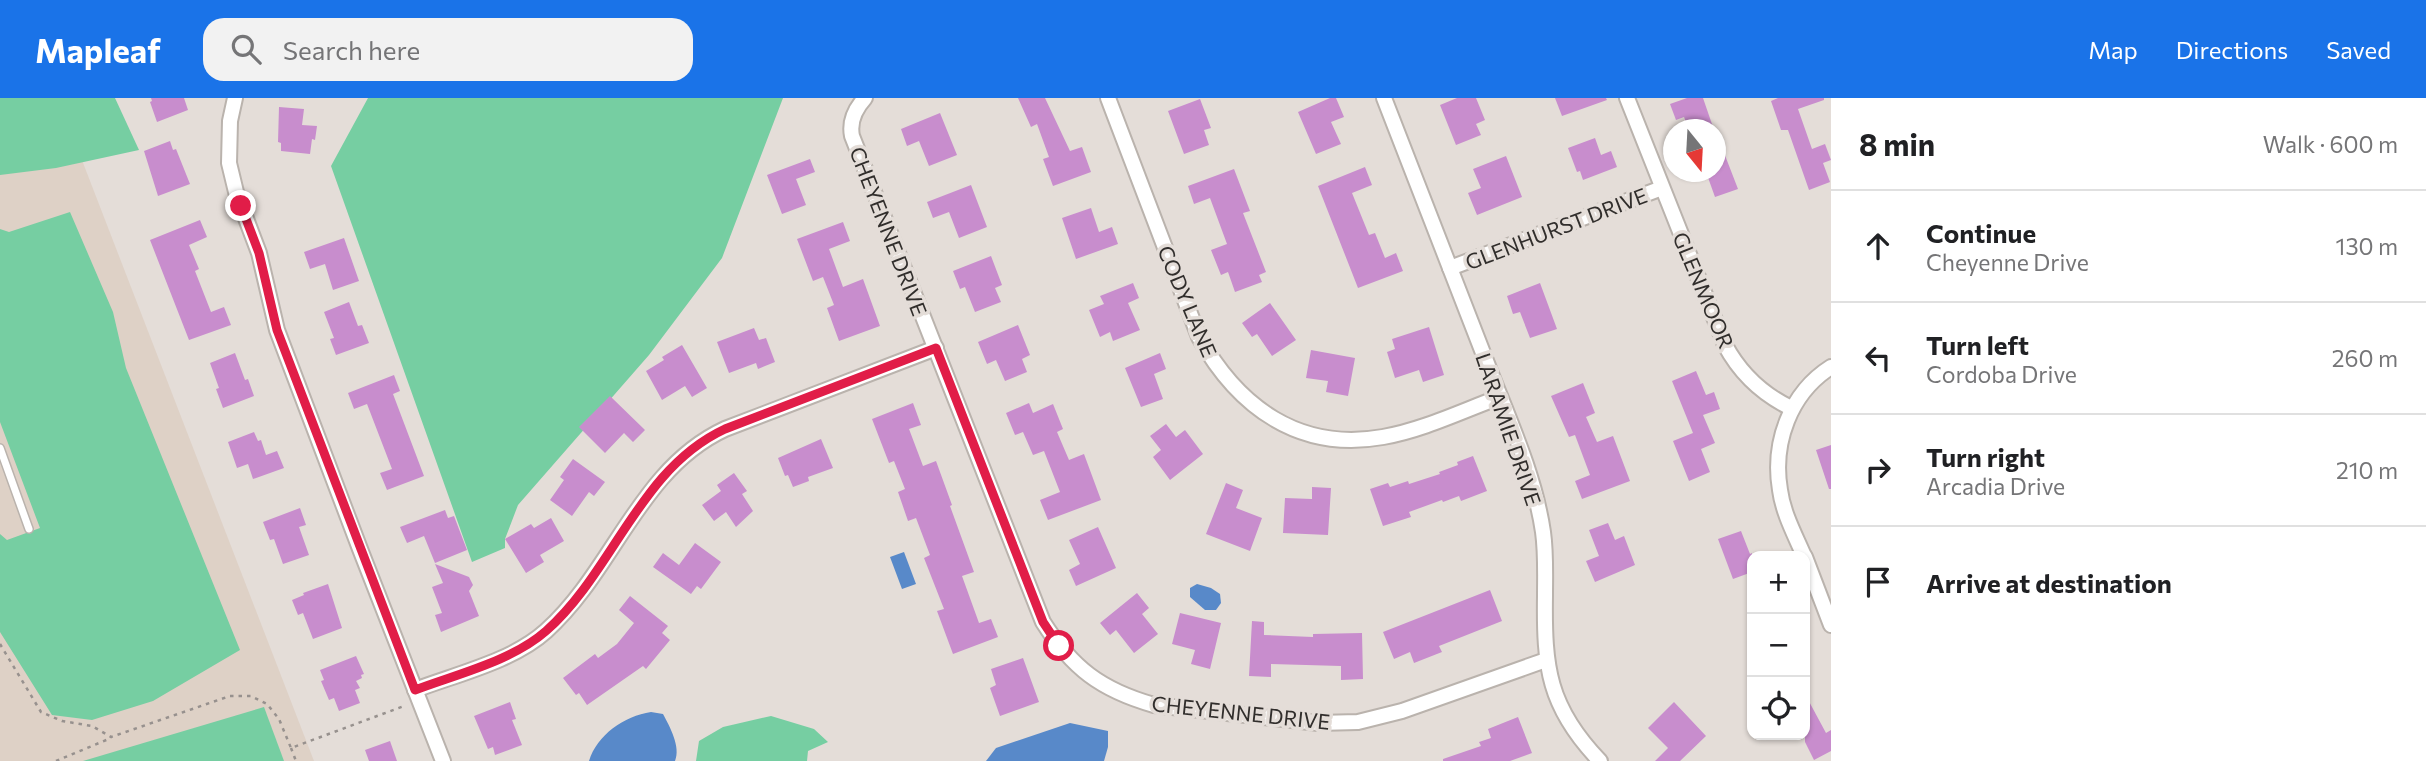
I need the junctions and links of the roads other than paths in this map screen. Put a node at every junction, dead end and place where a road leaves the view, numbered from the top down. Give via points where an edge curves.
1 (235, 98) edge
2 (865, 98) edge
3 (1108, 98) edge
4 (1384, 98) edge
5 (1628, 98) edge
6 (1662, 188) junction
7 (1450, 268) junction
8 (936, 348) junction
9 (1831, 367) edge
10 (1500, 397) junction
11 (1791, 408) junction
12 (0, 448) edge
13 (29, 529) dead end
14 (1803, 551) edge
15 (1810, 570) edge
16 (1831, 625) edge
17 (1546, 660) junction
18 (415, 690) junction
19 (443, 761) edge
20 (1600, 761) edge

1 - 18 street via 229,163 264,268 277,330
2 - 8 street, CHEYENNE DRIVE via 854,112 852,136
3 - 10 street, CODY LANE via 1199,337 1227,380 1261,412 1314,435 1370,439 1409,431
4 - 7 street, LARAMIE DRIVE
5 - 6 street, GLENMOOR
6 - 7 street, GLENHURST DRIVE
6 - 11 street, GLENMOOR via 1731,355 1760,389
7 - 10 street, LARAMIE DRIVE
8 - 17 street, CHEYENNE DRIVE via 1043,622 1077,666 1108,688 1176,709 1338,723 1379,718
8 - 18 street via 725,429 694,447 656,485 574,600 546,631 523,648
9 - 11 street
10 - 17 street, LARAMIE DRIVE via 1543,531
11 - 14 street via 1778,474 1782,501
12 - 13 lane
15 - 16 street
17 - 20 street, LARAMIE DRIVE via 1565,717
18 - 19 street

